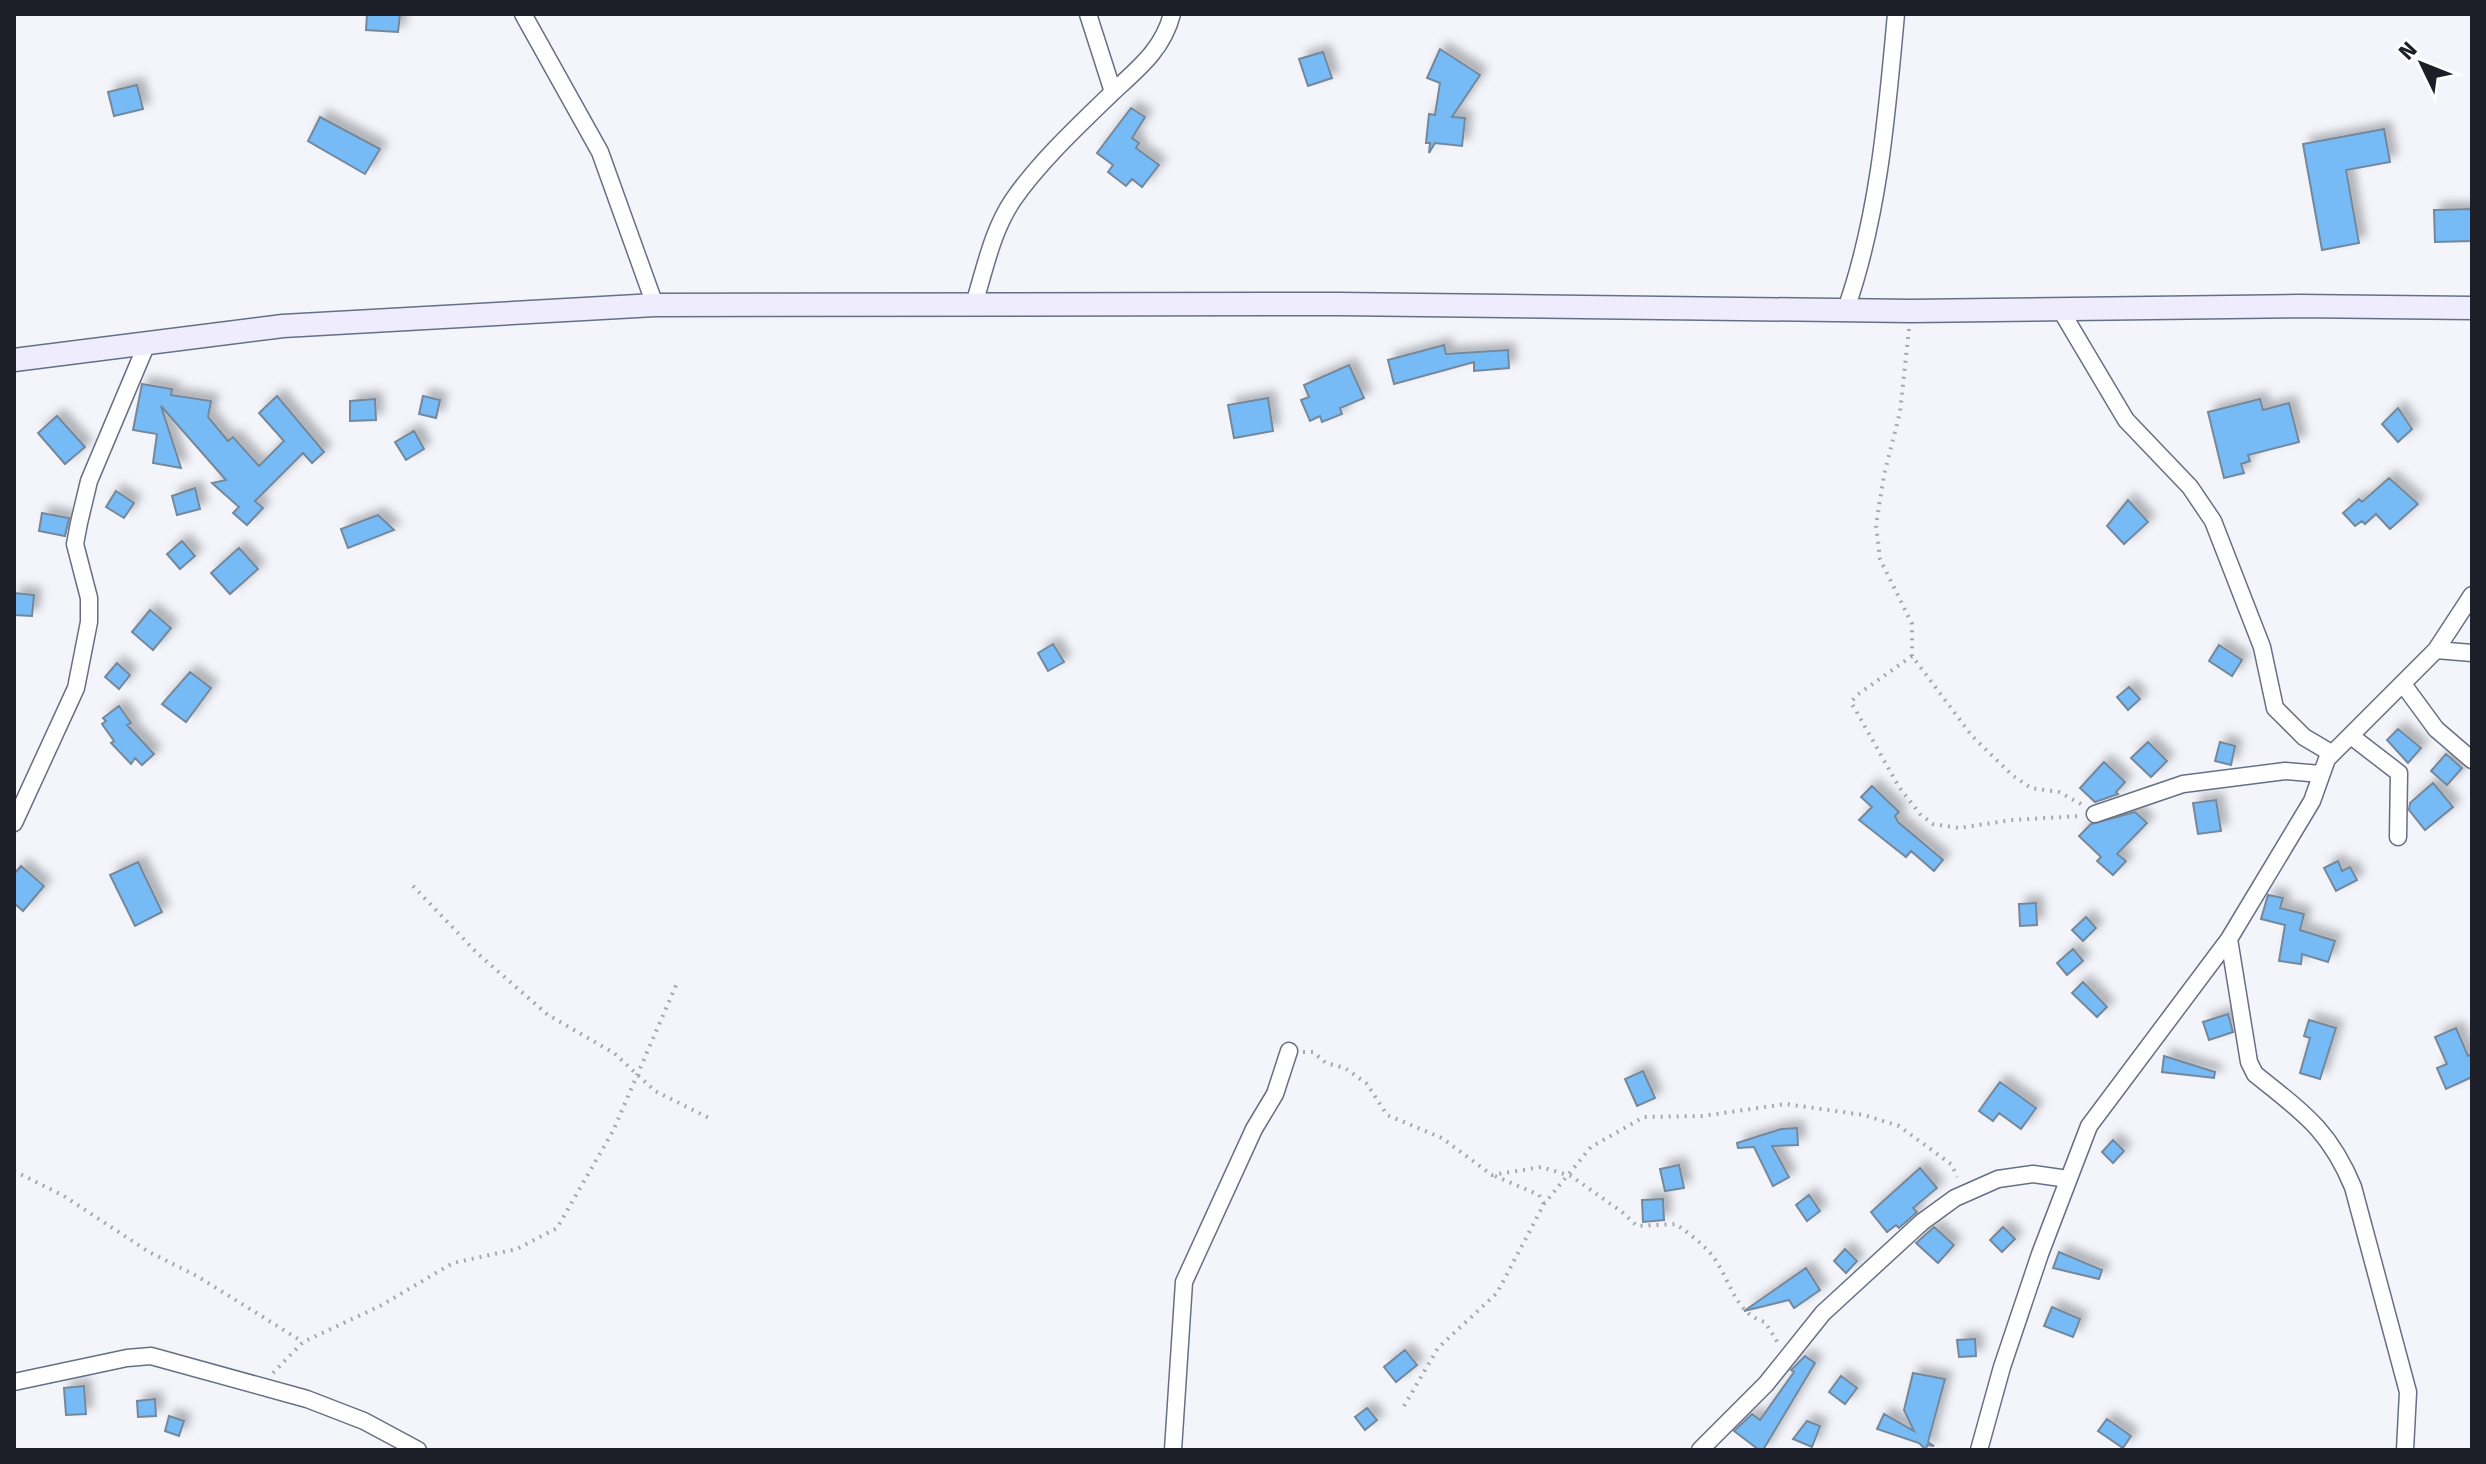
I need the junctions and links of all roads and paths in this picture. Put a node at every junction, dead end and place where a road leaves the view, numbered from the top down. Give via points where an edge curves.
1 (523, 14) edge
2 (1088, 14) edge
3 (1172, 14) edge
4 (1896, 14) edge
5 (1113, 92) junction
6 (974, 304) junction
7 (655, 305) junction
8 (2472, 308) edge
9 (1846, 309) junction
10 (2060, 309) junction
11 (1911, 311) junction
12 (148, 341) junction
13 (14, 360) edge
14 (2472, 595) edge
15 (2436, 650) junction
16 (2472, 653) edge
17 (1912, 656) junction
18 (2403, 684) junction
19 (2351, 736) junction
20 (2331, 753) junction
21 (2472, 760) edge
22 (2321, 774) junction
23 (2095, 814) junction
24 (14, 823) edge
25 (2398, 837) dead end
26 (413, 886) dead end
27 (2229, 939) junction
28 (677, 983) dead end
29 (1289, 1051) joint
30 (636, 1073) junction
31 (713, 1120) dead end
32 (14, 1171) edge
33 (1492, 1175) junction
34 (1571, 1176) junction
35 (2068, 1179) junction
36 (1964, 1194) junction
37 (1544, 1204) junction
38 (303, 1342) junction
39 (1788, 1355) junction
40 (14, 1382) edge
41 (260, 1386) junction
42 (1404, 1406) dead end
43 (418, 1450) edge
44 (1173, 1450) edge
45 (1700, 1450) edge
46 (1979, 1450) edge
47 (2405, 1450) edge

1 - 7 street via 600,152
2 - 5 street
3 - 5 street via 1151,57
4 - 9 street via 1863,261
5 - 6 street via 1013,200 997,229
6 - 7 main road
6 - 9 main road
7 - 12 main road via 421,316
8 - 10 main road
9 - 11 main road
10 - 11 main road
10 - 20 street via 2126,420 2190,487 2213,521 2262,647 2275,708 2304,737
11 - 17 path via 1900,412 1876,525 1880,559 1912,624
12 - 13 main road
12 - 24 street via 89,481 79,523 75,544 89,598 89,622 76,688
14 - 15 street
15 - 16 street
15 - 18 street
17 - 23 path via 1972,736 2012,775 2031,788 2059,792
17 - 23 path via 1851,702 1899,787 1926,821 1959,828
18 - 19 street
18 - 21 street via 2436,729
19 - 20 street
19 - 25 street via 2397,770
20 - 22 street
22 - 23 street via 2285,771 2183,784
22 - 27 street via 2312,801
26 - 30 path via 512,985
27 - 35 street via 2089,1126
27 - 47 street via 2255,1074 2325,1133 2353,1187 2408,1392
28 - 30 path
29 - 33 path via 1313,1052 1326,1063 1345,1068 1367,1084 1387,1115 1442,1138
29 - 44 street via 1275,1094 1184,1282
30 - 31 path via 655,1091
30 - 38 path via 613,1131 557,1228 517,1249 453,1263 380,1306
32 - 38 path
33 - 34 path via 1541,1167
33 - 37 path via 1539,1195
34 - 36 path via 1591,1147 1644,1117 1702,1116 1786,1104 1864,1115 1899,1126 1952,1165
34 - 37 path
34 - 39 path via 1637,1226 1676,1224 1709,1251 1750,1318 1765,1322
35 - 36 street via 2033,1174 1998,1179
35 - 46 street via 2006,1353
36 - 39 street via 1911,1232 1823,1313
37 - 42 path via 1497,1293 1438,1348
38 - 41 path
39 - 45 street
40 - 41 street via 151,1356
41 - 43 street via 364,1421

